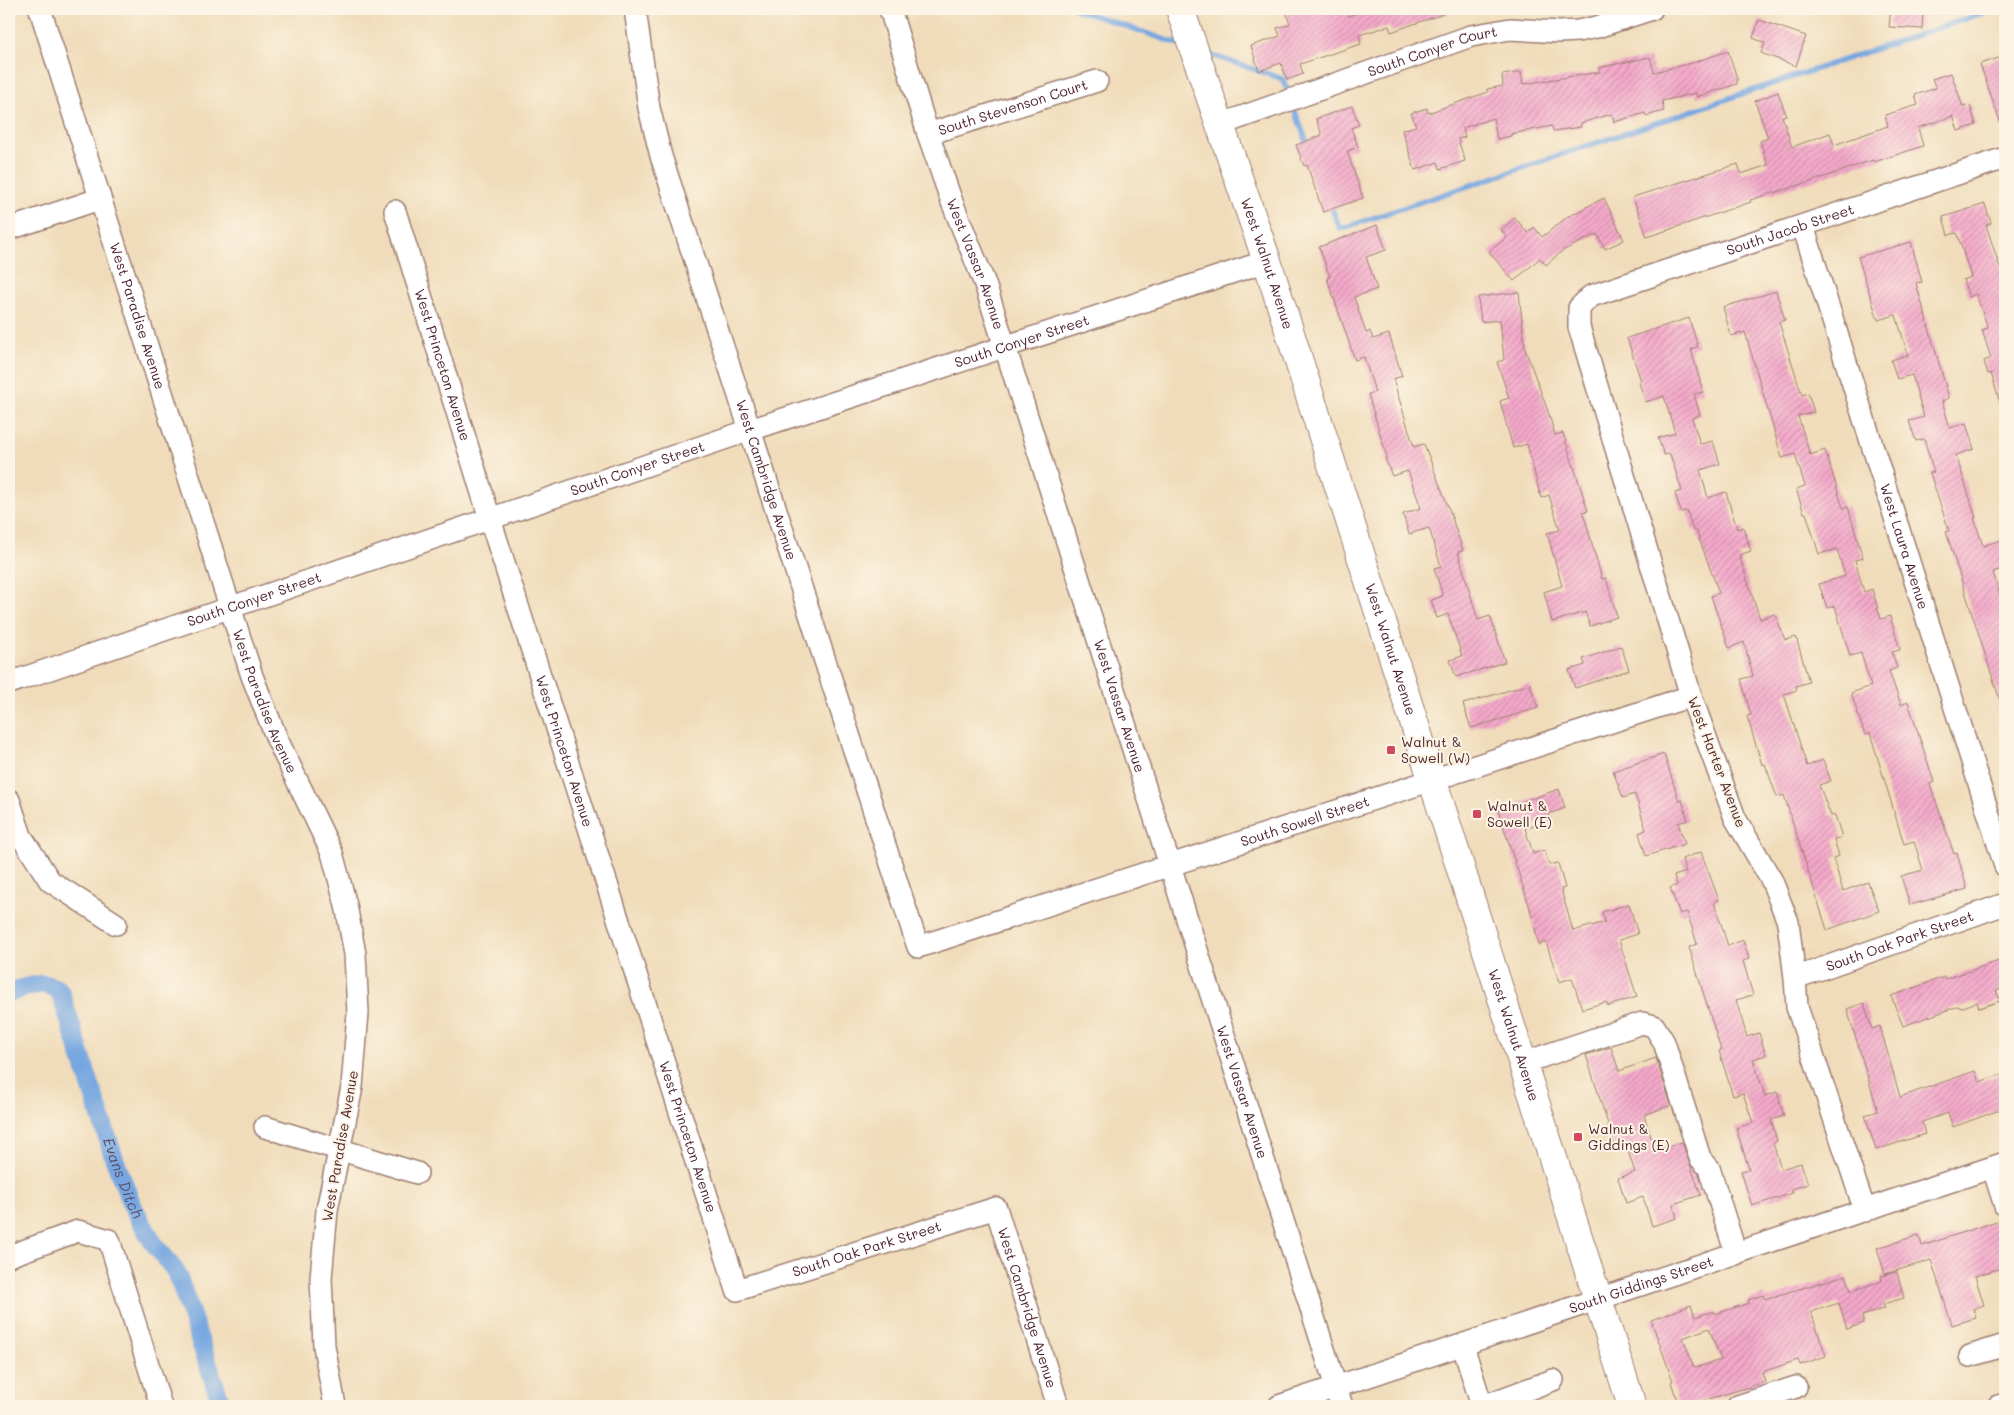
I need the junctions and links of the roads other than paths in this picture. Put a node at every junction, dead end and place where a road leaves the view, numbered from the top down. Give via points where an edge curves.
1 (40, 9) edge
2 (635, 9) edge
3 (890, 9) edge
4 (1180, 9) edge
5 (1652, 9) edge
6 (1097, 80) dead end
7 (1219, 125) junction
8 (928, 134) junction
9 (2005, 158) edge
10 (100, 199) junction
11 (394, 211) dead end
12 (1804, 226) junction
13 (9, 229) edge
14 (1267, 261) junction
15 (1579, 308) joint
16 (1005, 347) junction
17 (750, 430) junction
18 (490, 519) junction
19 (231, 606) junction
20 (9, 683) edge
21 (1692, 696) junction
22 (1433, 779) junction
23 (9, 800) edge
24 (2005, 866) edge
25 (1169, 867) junction
26 (2005, 904) edge
27 (116, 924) dead end
28 (918, 948) joint
29 (1795, 978) junction
30 (1523, 1063) junction
31 (265, 1127) dead end
32 (339, 1149) junction
33 (1999, 1166) edge
34 (418, 1172) dead end
35 (2005, 1206) edge
36 (996, 1208) joint
37 (1864, 1211) junction
38 (1736, 1254) junction
39 (9, 1256) edge
40 (737, 1290) joint
41 (1599, 1300) junction
42 (2005, 1345) edge
43 (1463, 1346) junction
44 (1970, 1356) dead end
45 (1553, 1380) dead end
46 (1796, 1387) dead end
47 (1339, 1397) edge
48 (2005, 1404) edge
49 (161, 1406) edge
50 (335, 1406) edge
51 (1058, 1406) edge
52 (1279, 1406) edge
53 (1482, 1406) edge
54 (1632, 1406) edge
55 (1738, 1406) edge
56 (1998, 1406) edge

1 - 10 street, West Paradise Avenue
2 - 17 street, West Cambridge Avenue via 649,108 660,156
3 - 8 street, West Vassar Avenue
4 - 7 main road, West Walnut Avenue
5 - 7 street, South Conyer Court via 1578,31 1510,30 1471,36
6 - 8 street, South Stevenson Court
7 - 14 main road, West Walnut Avenue
8 - 16 street, West Vassar Avenue via 985,284
9 - 12 street, South Jacob Street
10 - 13 street
10 - 19 street, West Paradise Avenue
11 - 18 street, West Princeton Avenue
12 - 15 street, South Jacob Street via 1590,296
12 - 24 street, West Laura Avenue
14 - 16 street, South Conyer Street
14 - 22 main road, West Walnut Avenue
15 - 21 street, West Harter Avenue via 1579,327
16 - 17 street, South Conyer Street
16 - 25 street, West Vassar Avenue
17 - 18 street, South Conyer Street
17 - 28 street, West Cambridge Avenue
18 - 19 street, South Conyer Street
18 - 40 street, West Princeton Avenue
19 - 20 street, South Conyer Street
19 - 32 street, West Paradise Avenue via 252,676 277,739 332,853 346,905 355,954 358,1013 352,1088
21 - 22 street, South Sowell Street
21 - 29 street, West Harter Avenue via 1735,818 1772,881 1788,922
22 - 25 street, South Sowell Street
22 - 30 main road, West Walnut Avenue
23 - 27 street via 21,836 50,881
25 - 28 street, South Sowell Street
25 - 47 street, West Vassar Avenue
26 - 29 street, South Oak Park Street
29 - 37 street, West Harter Avenue via 1797,1007
30 - 38 street via 1642,1024 1654,1026 1664,1042 1700,1158 1709,1168
30 - 41 main road, West Walnut Avenue
31 - 32 street
32 - 34 street
32 - 50 street, West Paradise Avenue via 327,1210 321,1278 324,1346
33 - 35 street
33 - 37 street, South Giddings Street
36 - 40 street, South Oak Park Street
36 - 51 street, West Cambridge Avenue
37 - 38 street, South Giddings Street
38 - 41 street, South Giddings Street
39 - 49 street via 78,1231 109,1240
41 - 43 street, South Giddings Street
41 - 54 main road, West Walnut Avenue
42 - 44 street
43 - 47 street, South Giddings Street
43 - 53 street
45 - 53 street
46 - 55 street
47 - 52 street, South Giddings Street
48 - 56 street

